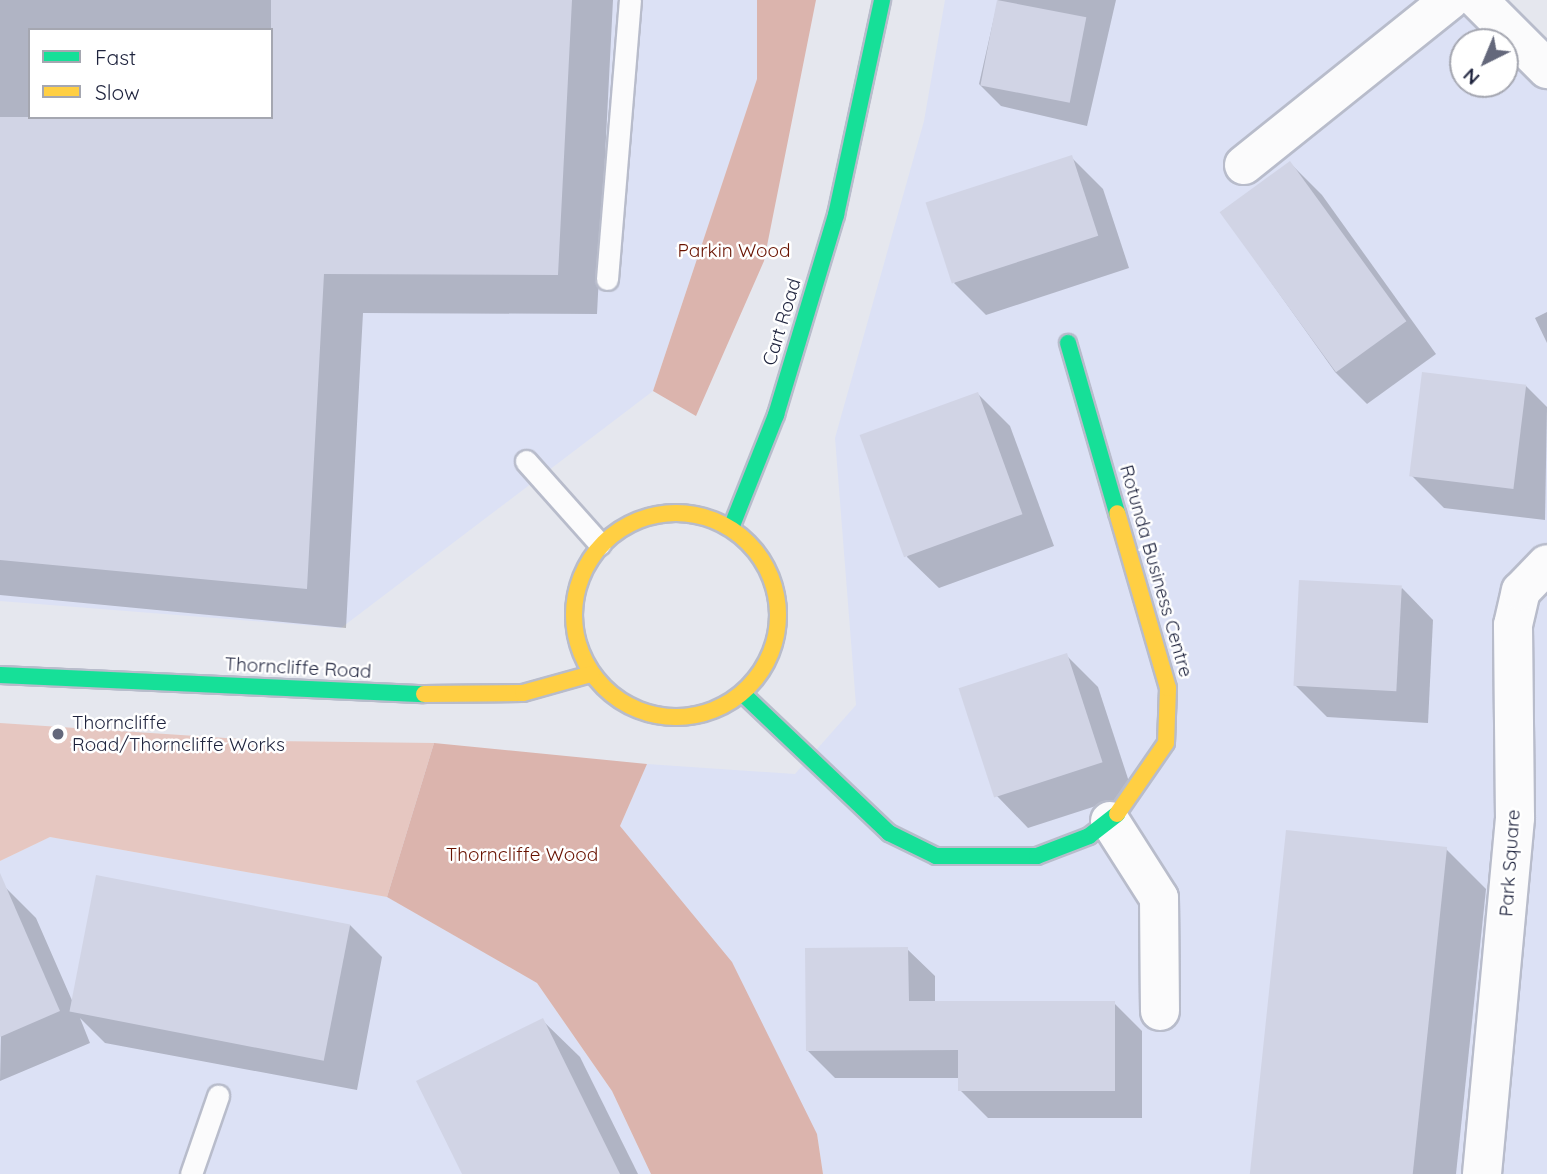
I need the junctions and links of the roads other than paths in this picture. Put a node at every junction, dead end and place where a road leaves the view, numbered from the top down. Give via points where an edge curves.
1 (630, 0) edge
2 (882, 0) edge
3 (1450, 0) edge
4 (1478, 0) edge
5 (1547, 69) edge
6 (1244, 165) dead end
7 (607, 279) dead end
8 (1068, 343) dead end
9 (526, 461) dead end
10 (731, 528) junction
11 (600, 544) junction
12 (1547, 564) edge
13 (591, 674) junction
14 (0, 675) edge
15 (743, 694) junction
16 (1110, 821) junction
17 (1160, 1011) dead end
18 (218, 1096) dead end
19 (191, 1174) edge
20 (1482, 1174) edge

1 - 7 lane
2 - 10 street, Cart Road via 836,215 776,415
3 - 6 street
4 - 5 street
8 - 16 street, Rotunda Business Centre via 1168,688 1166,743 1143,785
9 - 11 lane
10 - 11 street via 707,517 663,513 626,525
10 - 15 street via 762,558 778,598 770,659
11 - 13 street via 580,577 573,606 575,637
12 - 20 street, Park Square via 1521,591 1513,625 1515,818
13 - 14 street, Thorncliffe Road via 523,693 462,696
13 - 15 street via 613,698 669,719 697,716
15 - 16 street, Rotunda Business Centre via 889,833 936,856 1037,856
16 - 17 street via 1159,898
18 - 19 lane

